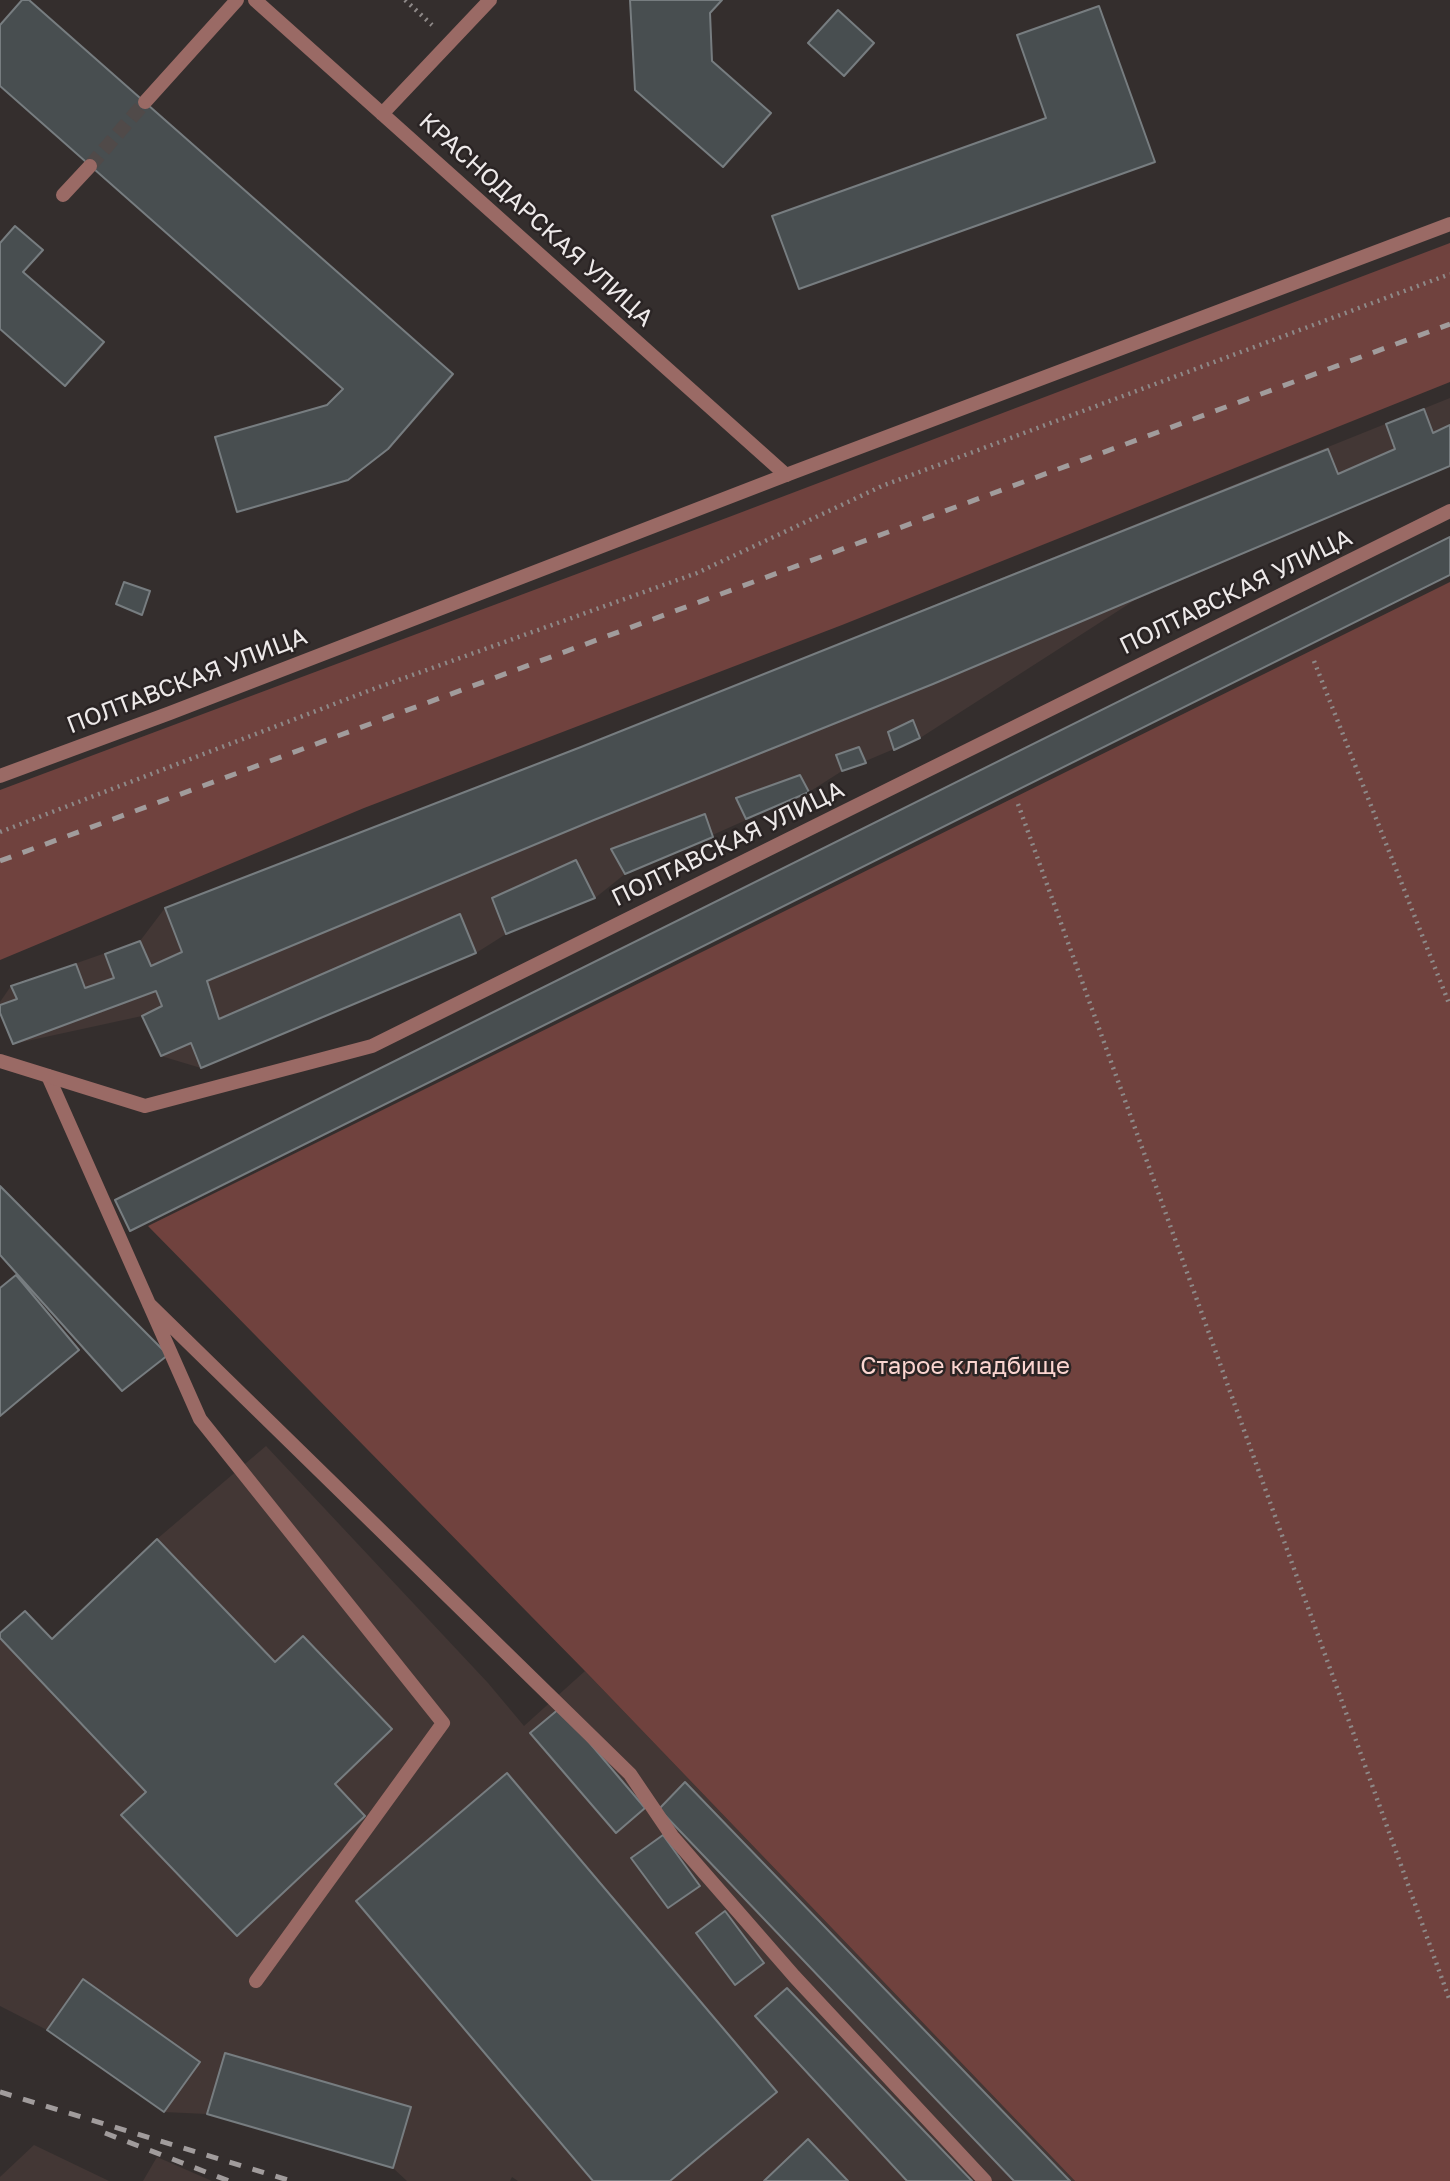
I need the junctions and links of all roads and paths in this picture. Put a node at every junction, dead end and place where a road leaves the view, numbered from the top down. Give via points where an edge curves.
1 (237, 0) edge
2 (256, 0) edge
3 (405, 0) edge
4 (490, 0) edge
5 (450, 42) junction
6 (145, 103) tunnel mouth
7 (382, 114) junction
8 (90, 166) tunnel mouth
9 (63, 195) dead end
10 (1450, 224) edge
11 (1450, 274) edge
12 (786, 475) junction
13 (1450, 511) edge
14 (1314, 661) dead end
15 (0, 776) edge
16 (1018, 804) dead end
17 (0, 832) edge
18 (1450, 1006) edge
19 (0, 1061) edge
20 (48, 1076) junction
21 (149, 1304) junction
22 (256, 1981) dead end
23 (1450, 2001) edge
24 (985, 2181) edge

1 - 6 street
2 - 7 street, КРАСНОДАРСКАЯ УЛИЦА
3 - 5 path
4 - 5 street
5 - 7 street
7 - 12 street, КРАСНОДАРСКАЯ УЛИЦА
8 - 9 street
10 - 12 street, ПОЛТАВСКАЯ УЛИЦА
11 - 17 path via 882,486 697,573 368,691
12 - 15 street, ПОЛТАВСКАЯ УЛИЦА
13 - 20 street, ПОЛТАВСКАЯ УЛИЦА via 372,1046 145,1106
14 - 18 path
16 - 23 path
19 - 20 street, ПОЛТАВСКАЯ УЛИЦА
20 - 21 street
21 - 22 street via 200,1419 443,1723
21 - 24 street via 630,1774 672,1836 794,1976

